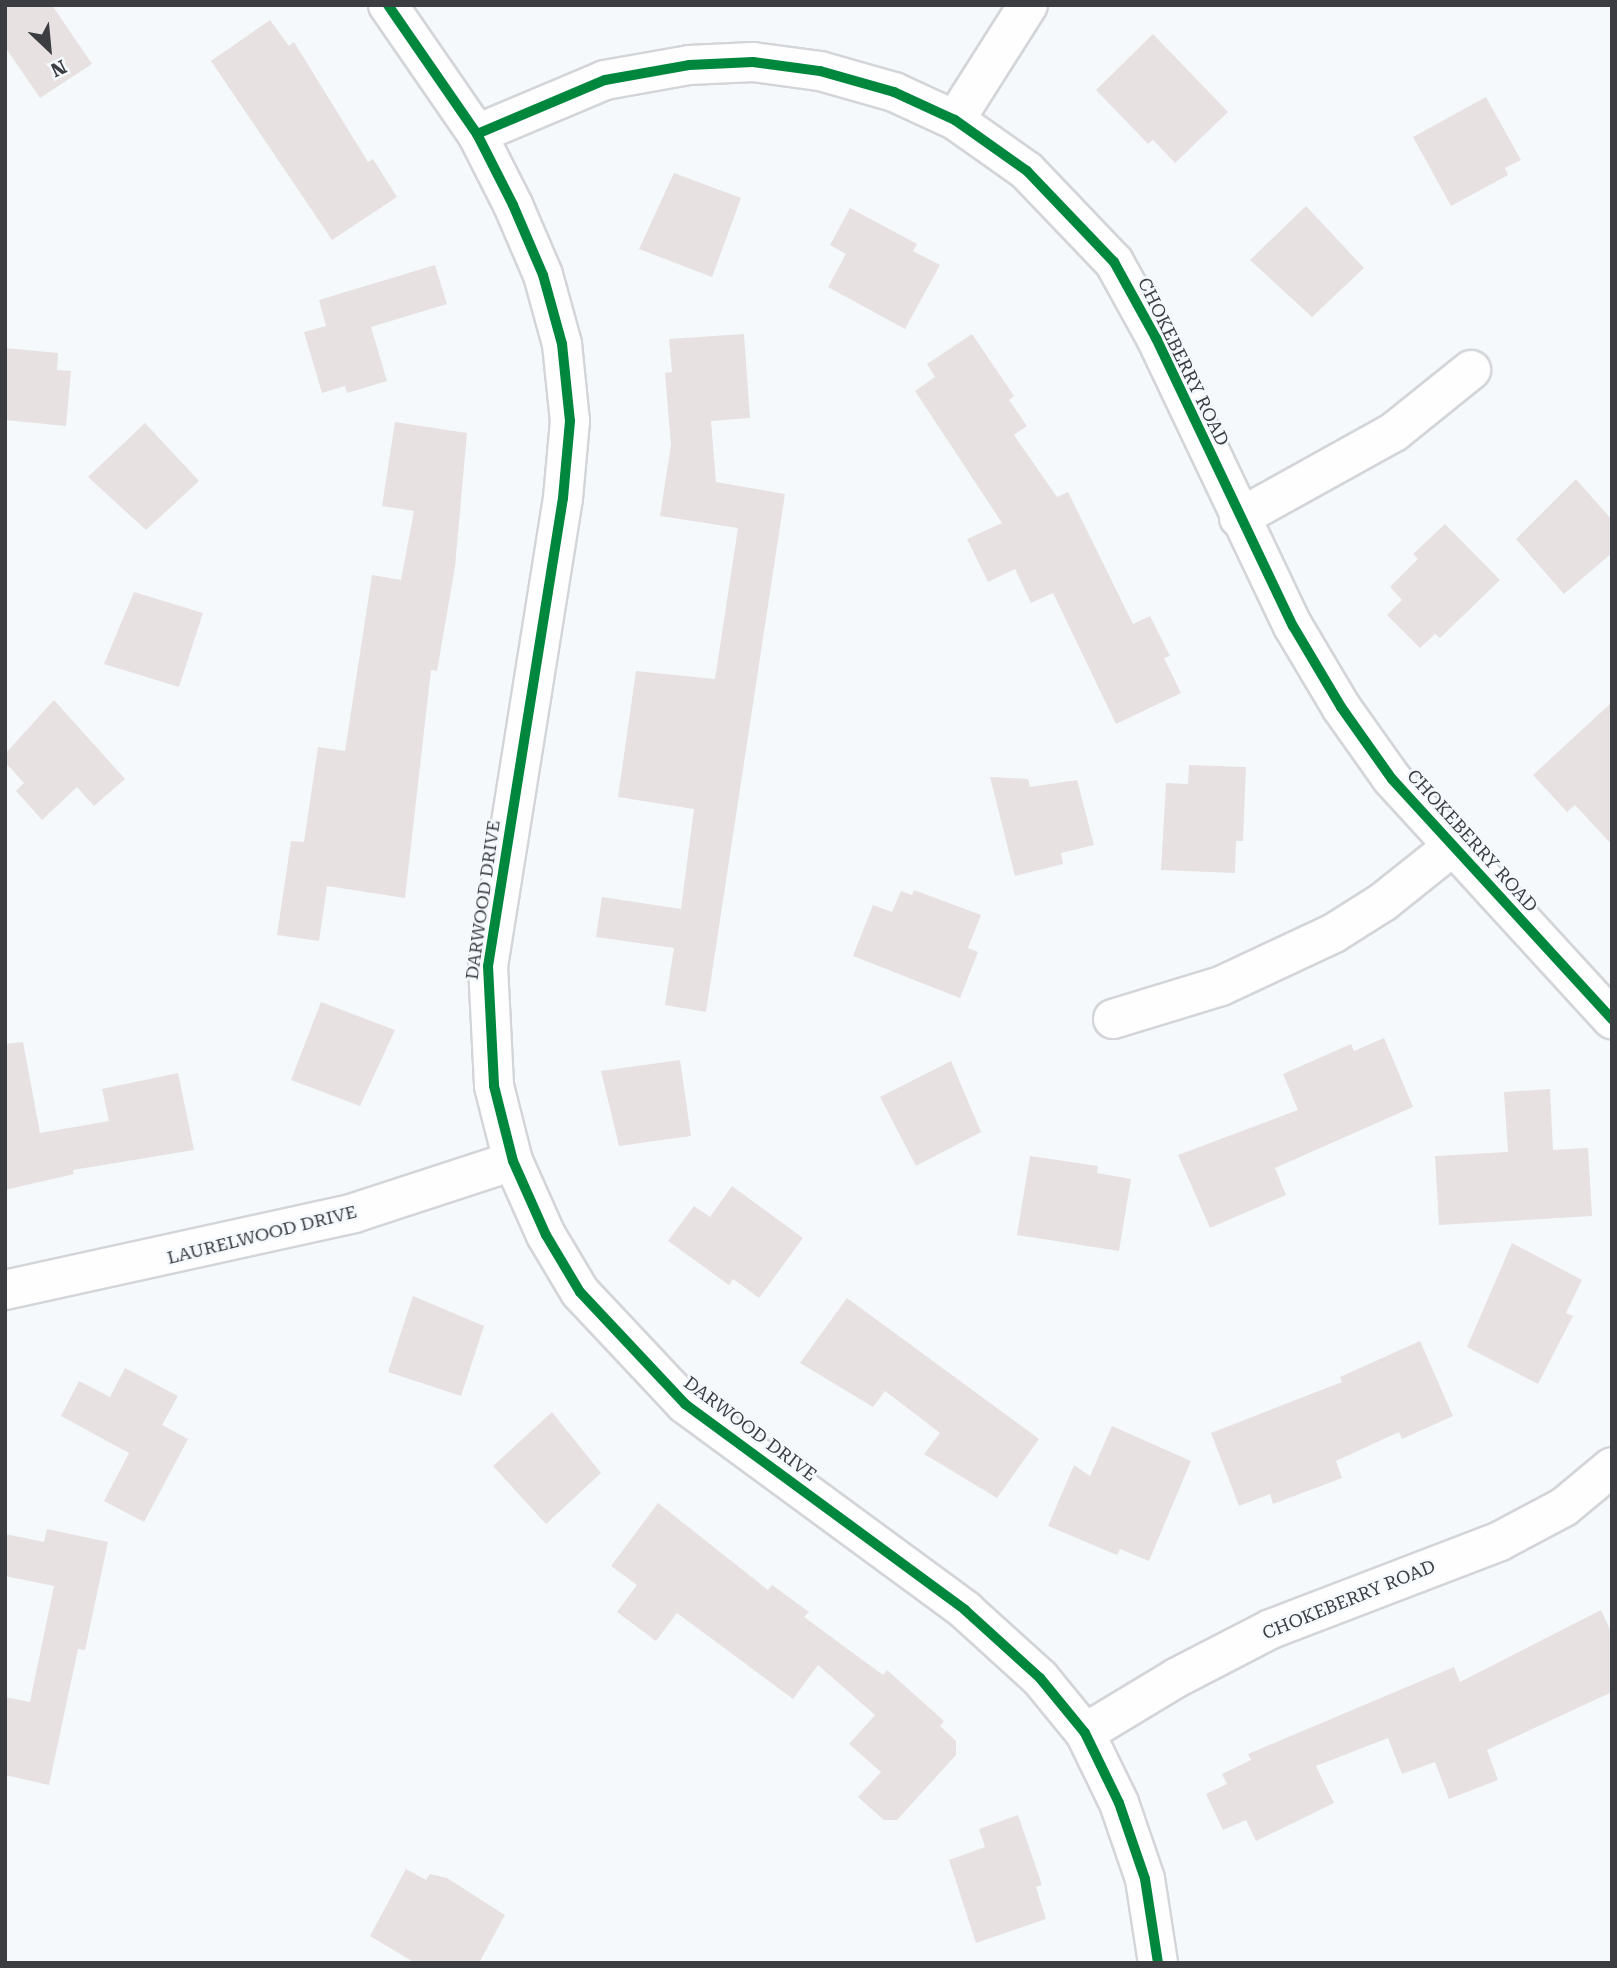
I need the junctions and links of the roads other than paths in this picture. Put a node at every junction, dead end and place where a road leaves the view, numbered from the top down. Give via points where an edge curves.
1 (388, 5) edge
2 (1028, 5) edge
3 (955, 120) junction
4 (477, 134) junction
5 (1471, 370) dead end
6 (1239, 519) junction
7 (1452, 847) junction
8 (1113, 1019) dead end
9 (1612, 1019) edge
10 (513, 1161) junction
11 (5, 1290) edge
12 (1612, 1468) edge
13 (1085, 1733) junction
14 (1158, 1963) edge

1 - 4 street, DARWOOD DRIVE
2 - 3 street
3 - 4 street, CHOKEBERRY ROAD via 894,92 820,71 754,62 605,80
3 - 6 street, CHOKEBERRY ROAD via 1027,171 1114,262 1156,338
4 - 10 street, DARWOOD DRIVE via 543,275 562,344 570,421 563,498 488,965 487,1021 494,1086
5 - 6 street via 1394,432
6 - 7 street, CHOKEBERRY ROAD via 1341,707 1392,779
7 - 8 street via 1383,902 1334,933 1221,986
7 - 9 street, CHOKEBERRY ROAD
10 - 11 street, LAURELWOOD DRIVE via 354,1213
10 - 13 street, DARWOOD DRIVE via 546,1235 580,1292 685,1405 965,1610 1040,1678
12 - 13 street, CHOKEBERRY ROAD via 1564,1507 1500,1541 1271,1629 1176,1678
13 - 14 street, DARWOOD DRIVE via 1119,1803 1145,1879

